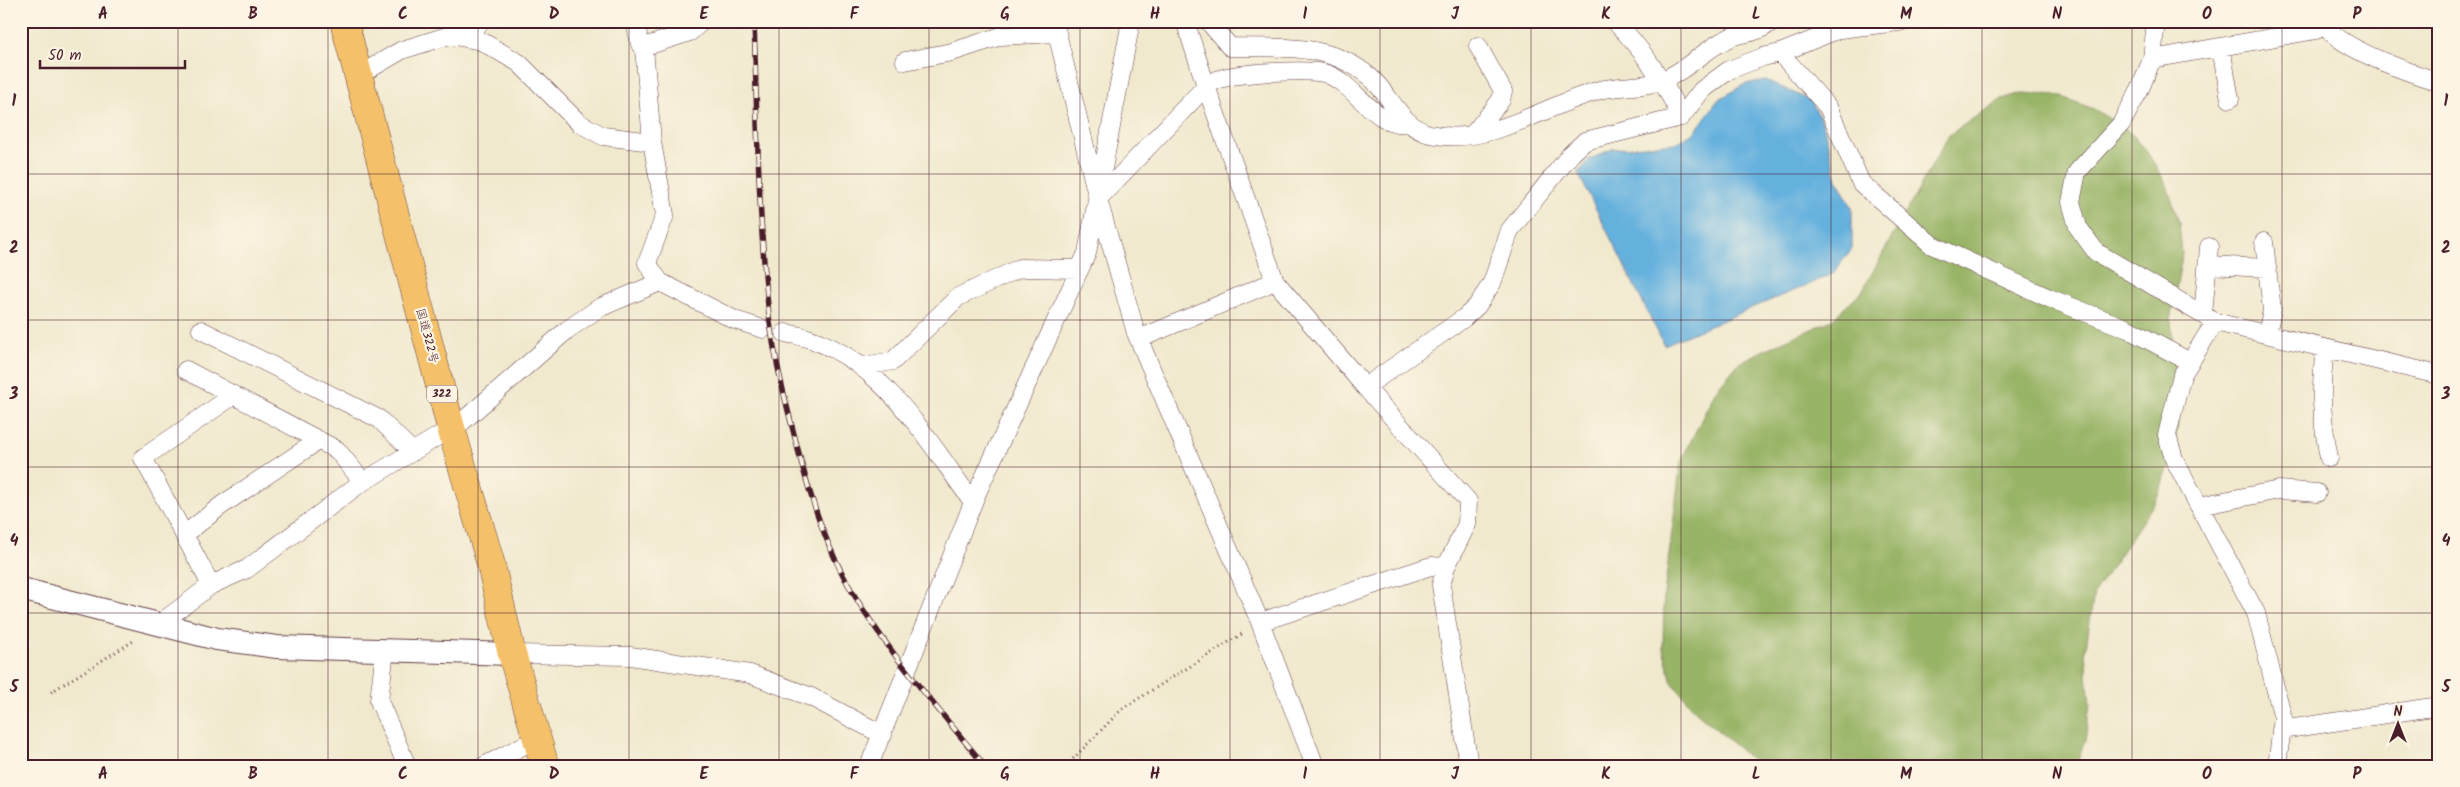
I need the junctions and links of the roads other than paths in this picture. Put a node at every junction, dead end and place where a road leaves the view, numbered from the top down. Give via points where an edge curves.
1 (344, 21) edge
2 (481, 21) edge
3 (635, 21) edge
4 (702, 21) edge
5 (1131, 21) edge
6 (1185, 21) edge
7 (1208, 21) edge
8 (1615, 21) edge
9 (1772, 21) edge
10 (1906, 21) edge
11 (2156, 21) edge
12 (2327, 23) edge
13 (1056, 27) edge
14 (450, 35) junction
15 (1478, 46) dead end
16 (644, 47) junction
17 (2221, 48) junction
18 (1780, 53) junction
19 (2152, 59) junction
20 (905, 61) dead end
21 (359, 75) junction
22 (1663, 80) junction
23 (2439, 82) edge
24 (1206, 86) junction
25 (2230, 99) dead end
26 (1681, 117) junction
27 (1410, 123) junction
28 (1474, 134) junction
29 (652, 142) junction
30 (1098, 199) junction
31 (2264, 242) dead end
32 (2209, 247) dead end
33 (2208, 266) junction
34 (2267, 268) junction
35 (1079, 269) junction
36 (1275, 281) junction
37 (660, 282) junction
38 (2209, 318) junction
39 (763, 329) dead end
40 (201, 330) dead end
41 (785, 333) dead end
42 (2266, 334) junction
43 (1139, 339) junction
44 (2325, 348) junction
45 (2190, 362) junction
46 (863, 366) junction
47 (186, 370) dead end
48 (2439, 375) edge
49 (1365, 386) junction
50 (234, 395) junction
51 (451, 428) junction
52 (319, 440) junction
53 (412, 452) junction
54 (2330, 458) dead end
55 (363, 482) junction
56 (2317, 492) dead end
57 (973, 502) junction
58 (2199, 506) junction
59 (184, 535) junction
60 (1446, 566) junction
61 (211, 586) junction
62 (21, 589) edge
63 (1260, 622) junction
64 (158, 625) junction
65 (386, 650) junction
66 (512, 654) junction
67 (2439, 706) edge
68 (2281, 730) junction
69 (883, 735) junction
70 (538, 738) junction
71 (407, 766) edge
72 (484, 766) edge
73 (545, 766) edge
74 (869, 766) edge
75 (1315, 766) edge
76 (1469, 766) edge
77 (2277, 766) edge

1 - 21 highway, 国道322号 / 322
2 - 14 street via 476,28
3 - 16 street via 640,44
4 - 16 street via 690,32
5 - 30 street
6 - 24 street
7 - 27 street via 1230,47 1301,49 1334,54 1371,77
8 - 22 street via 1637,44
9 - 22 street via 1752,33 1733,36
10 - 18 street via 1840,29
11 - 19 street
12 - 17 street via 2316,30
12 - 23 street via 2350,45 2402,70
13 - 20 street via 1001,36 952,52
13 - 30 street
14 - 21 street via 402,50
14 - 29 street via 481,41 519,63 579,123 603,136
15 - 28 street via 1503,90 1501,100
16 - 29 street
17 - 19 street
17 - 25 street
18 - 26 street via 1729,70 1702,90
18 - 45 street via 1828,107 1860,184 1932,245 2049,298 2128,329
19 - 38 street via 2121,124 2077,172 2071,202 2078,227 2096,252
21 - 51 highway, 国道322号 / 322
22 - 26 street
22 - 28 street via 1600,90
24 - 27 street via 1220,78 1303,69 1327,74 1348,86 1386,120 1398,125
24 - 30 street
24 - 36 street
26 - 49 street via 1585,142 1571,154 1510,230 1492,283 1477,306
27 - 28 street via 1428,134
29 - 37 street via 665,215 647,263
30 - 35 street via 1086,253
30 - 43 street
31 - 34 street
32 - 33 street
33 - 34 street
33 - 38 street
34 - 42 street via 2272,310
35 - 46 street via 1020,268 958,298 893,361
35 - 57 street
36 - 43 street
36 - 49 street
37 - 39 street via 735,320
37 - 51 street via 599,308 567,330 464,421
38 - 42 street
38 - 45 street
40 - 53 street via 379,419
41 - 46 street via 809,337
42 - 44 street
43 - 63 street
44 - 48 street
44 - 54 street via 2321,380 2322,420
45 - 58 street via 2182,375 2167,435 2174,459
46 - 57 street via 887,388
47 - 50 street
49 - 60 street via 1468,501 1467,524
50 - 52 street
50 - 59 street via 143,458
51 - 53 street
51 - 66 highway, 国道322号 / 322 via 490,561
52 - 55 street via 337,450
52 - 59 street via 222,505
53 - 55 street
55 - 61 street via 247,569
56 - 58 street via 2279,490
57 - 69 street
58 - 68 street via 2256,613 2283,718
59 - 61 street
60 - 63 street via 1431,566
60 - 76 street via 1441,585
61 - 64 street
62 - 64 street
63 - 75 street
64 - 65 street via 217,639 277,647
65 - 66 street
65 - 71 street via 379,701
66 - 69 street via 630,656 750,674 811,697
66 - 70 highway, 国道322号 / 322
67 - 68 street
68 - 77 street
69 - 74 street
70 - 72 street
70 - 73 highway, 国道322号 / 322

